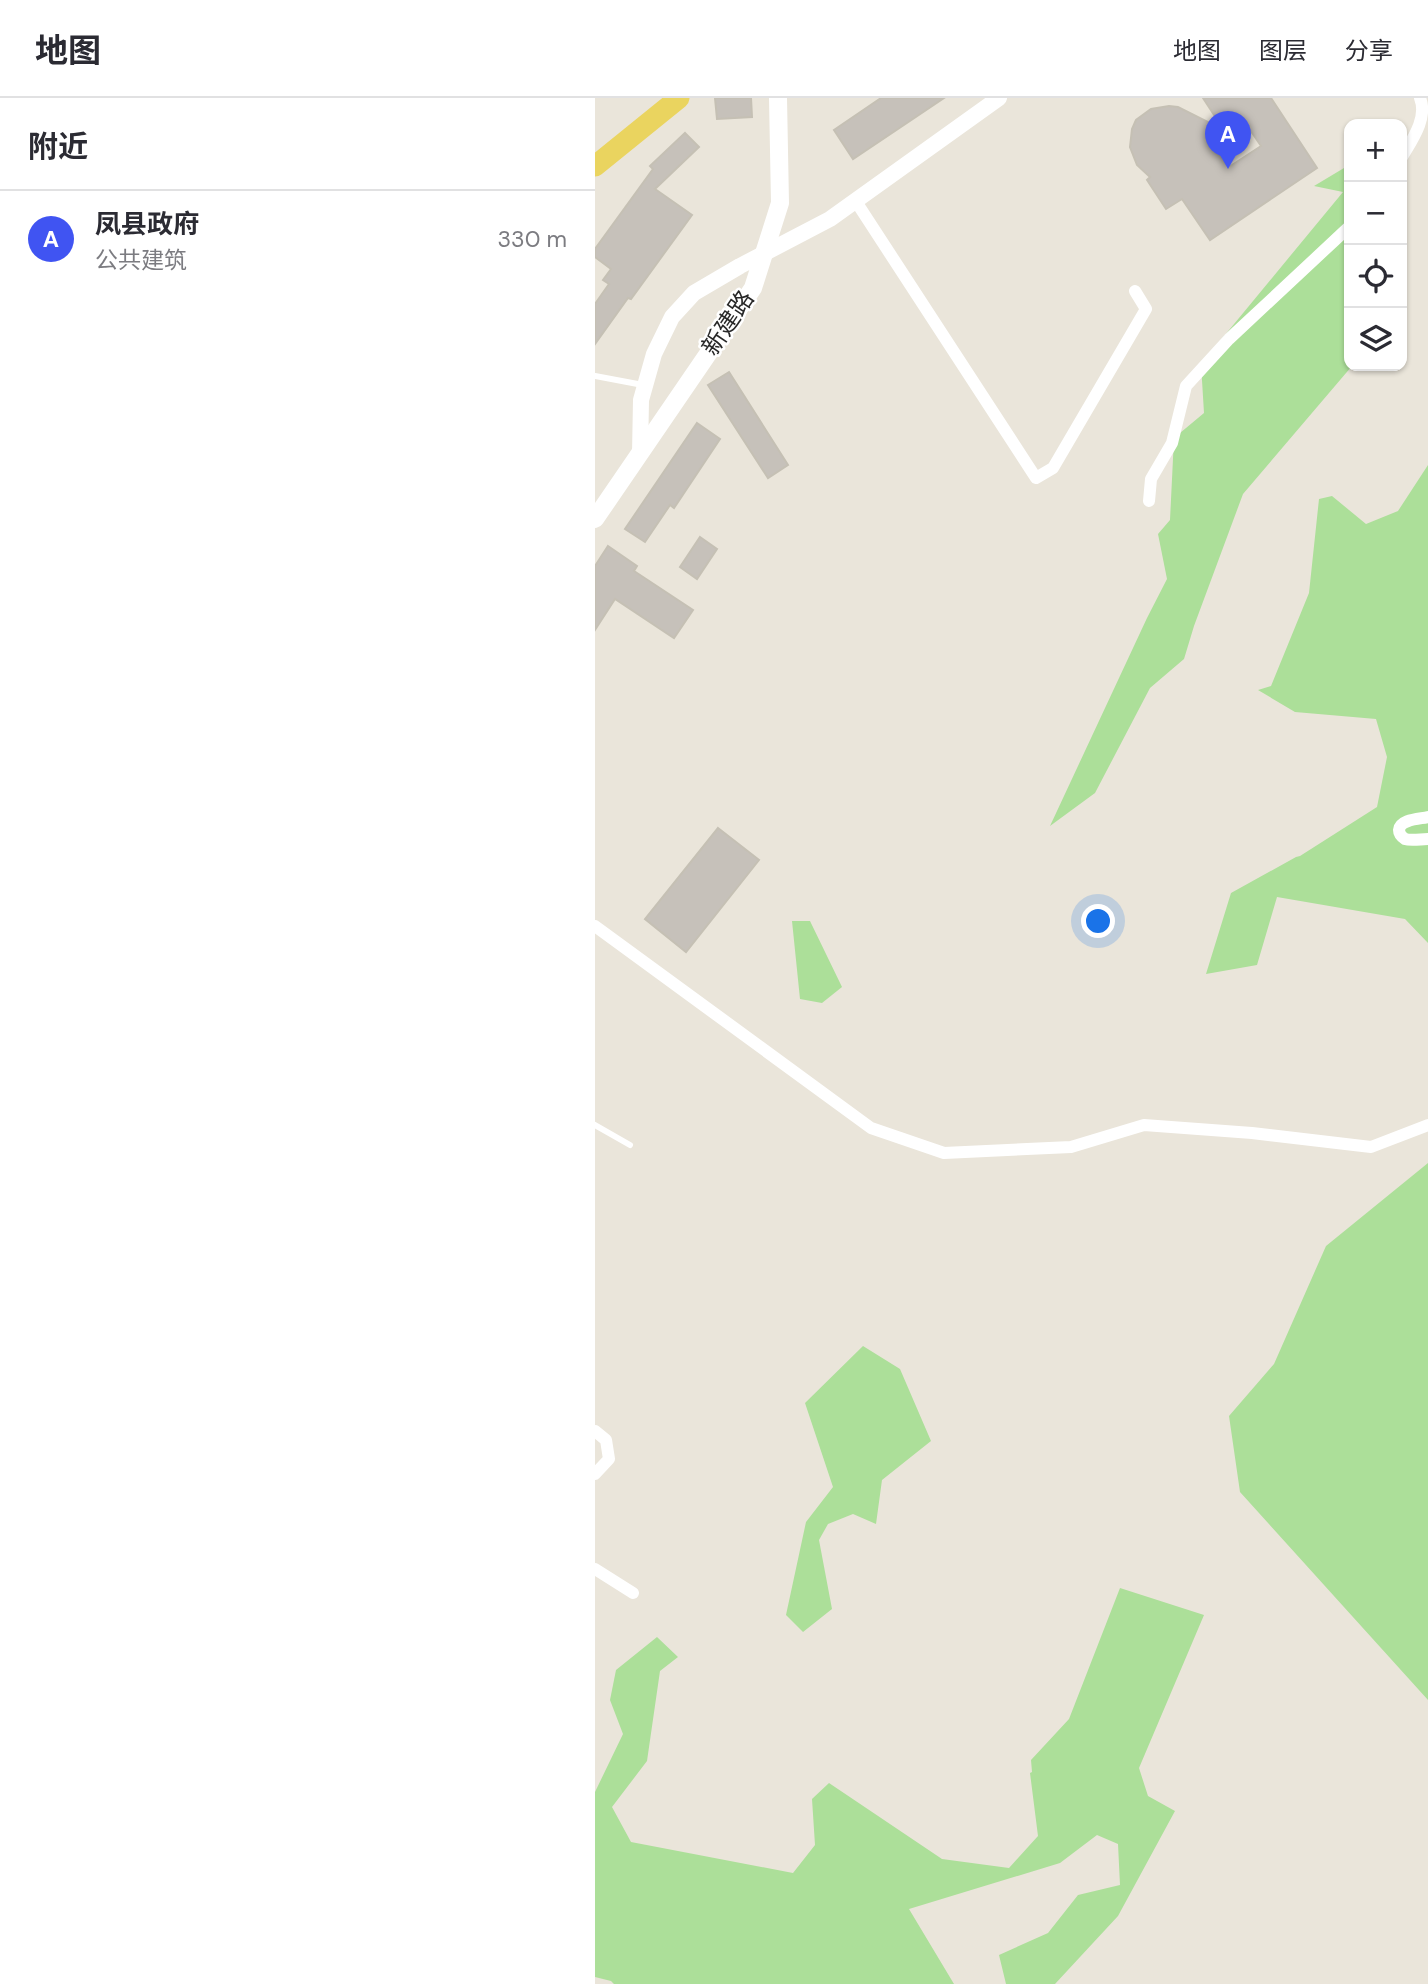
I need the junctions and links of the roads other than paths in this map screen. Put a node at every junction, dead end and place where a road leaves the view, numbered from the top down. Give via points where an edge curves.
1 (679, 98) edge
2 (778, 98) edge
3 (999, 98) edge
4 (1420, 98) edge
5 (1407, 149) edge
6 (595, 166) edge
7 (855, 200) junction
8 (1344, 232) edge
9 (1135, 290) dead end
10 (595, 376) edge
11 (645, 386) junction
12 (640, 454) junction
13 (1149, 501) dead end
14 (595, 519) edge
15 (1428, 817) edge
16 (1428, 839) edge
17 (595, 926) edge
18 (595, 1125) edge
19 (1428, 1125) edge
20 (630, 1145) dead end
21 (595, 1431) edge
22 (595, 1474) edge
23 (595, 1569) edge
24 (633, 1593) dead end

1 - 6 main road
2 - 12 main road, 新建路 via 780,204 753,288
3 - 7 street
4 - 5 street via 1418,132
7 - 9 street via 1036,478 1053,468 1146,309
7 - 11 street via 694,293 673,317 653,354
8 - 13 street via 1229,339 1186,386 1173,443 1151,479
10 - 11 lane
11 - 12 street
12 - 14 main road, 新建路
15 - 16 street via 1405,822 1399,832 1407,839
17 - 19 street via 871,1128 944,1153 1071,1147 1144,1125 1371,1147
18 - 20 lane
21 - 22 street via 606,1440 609,1459
23 - 24 street

